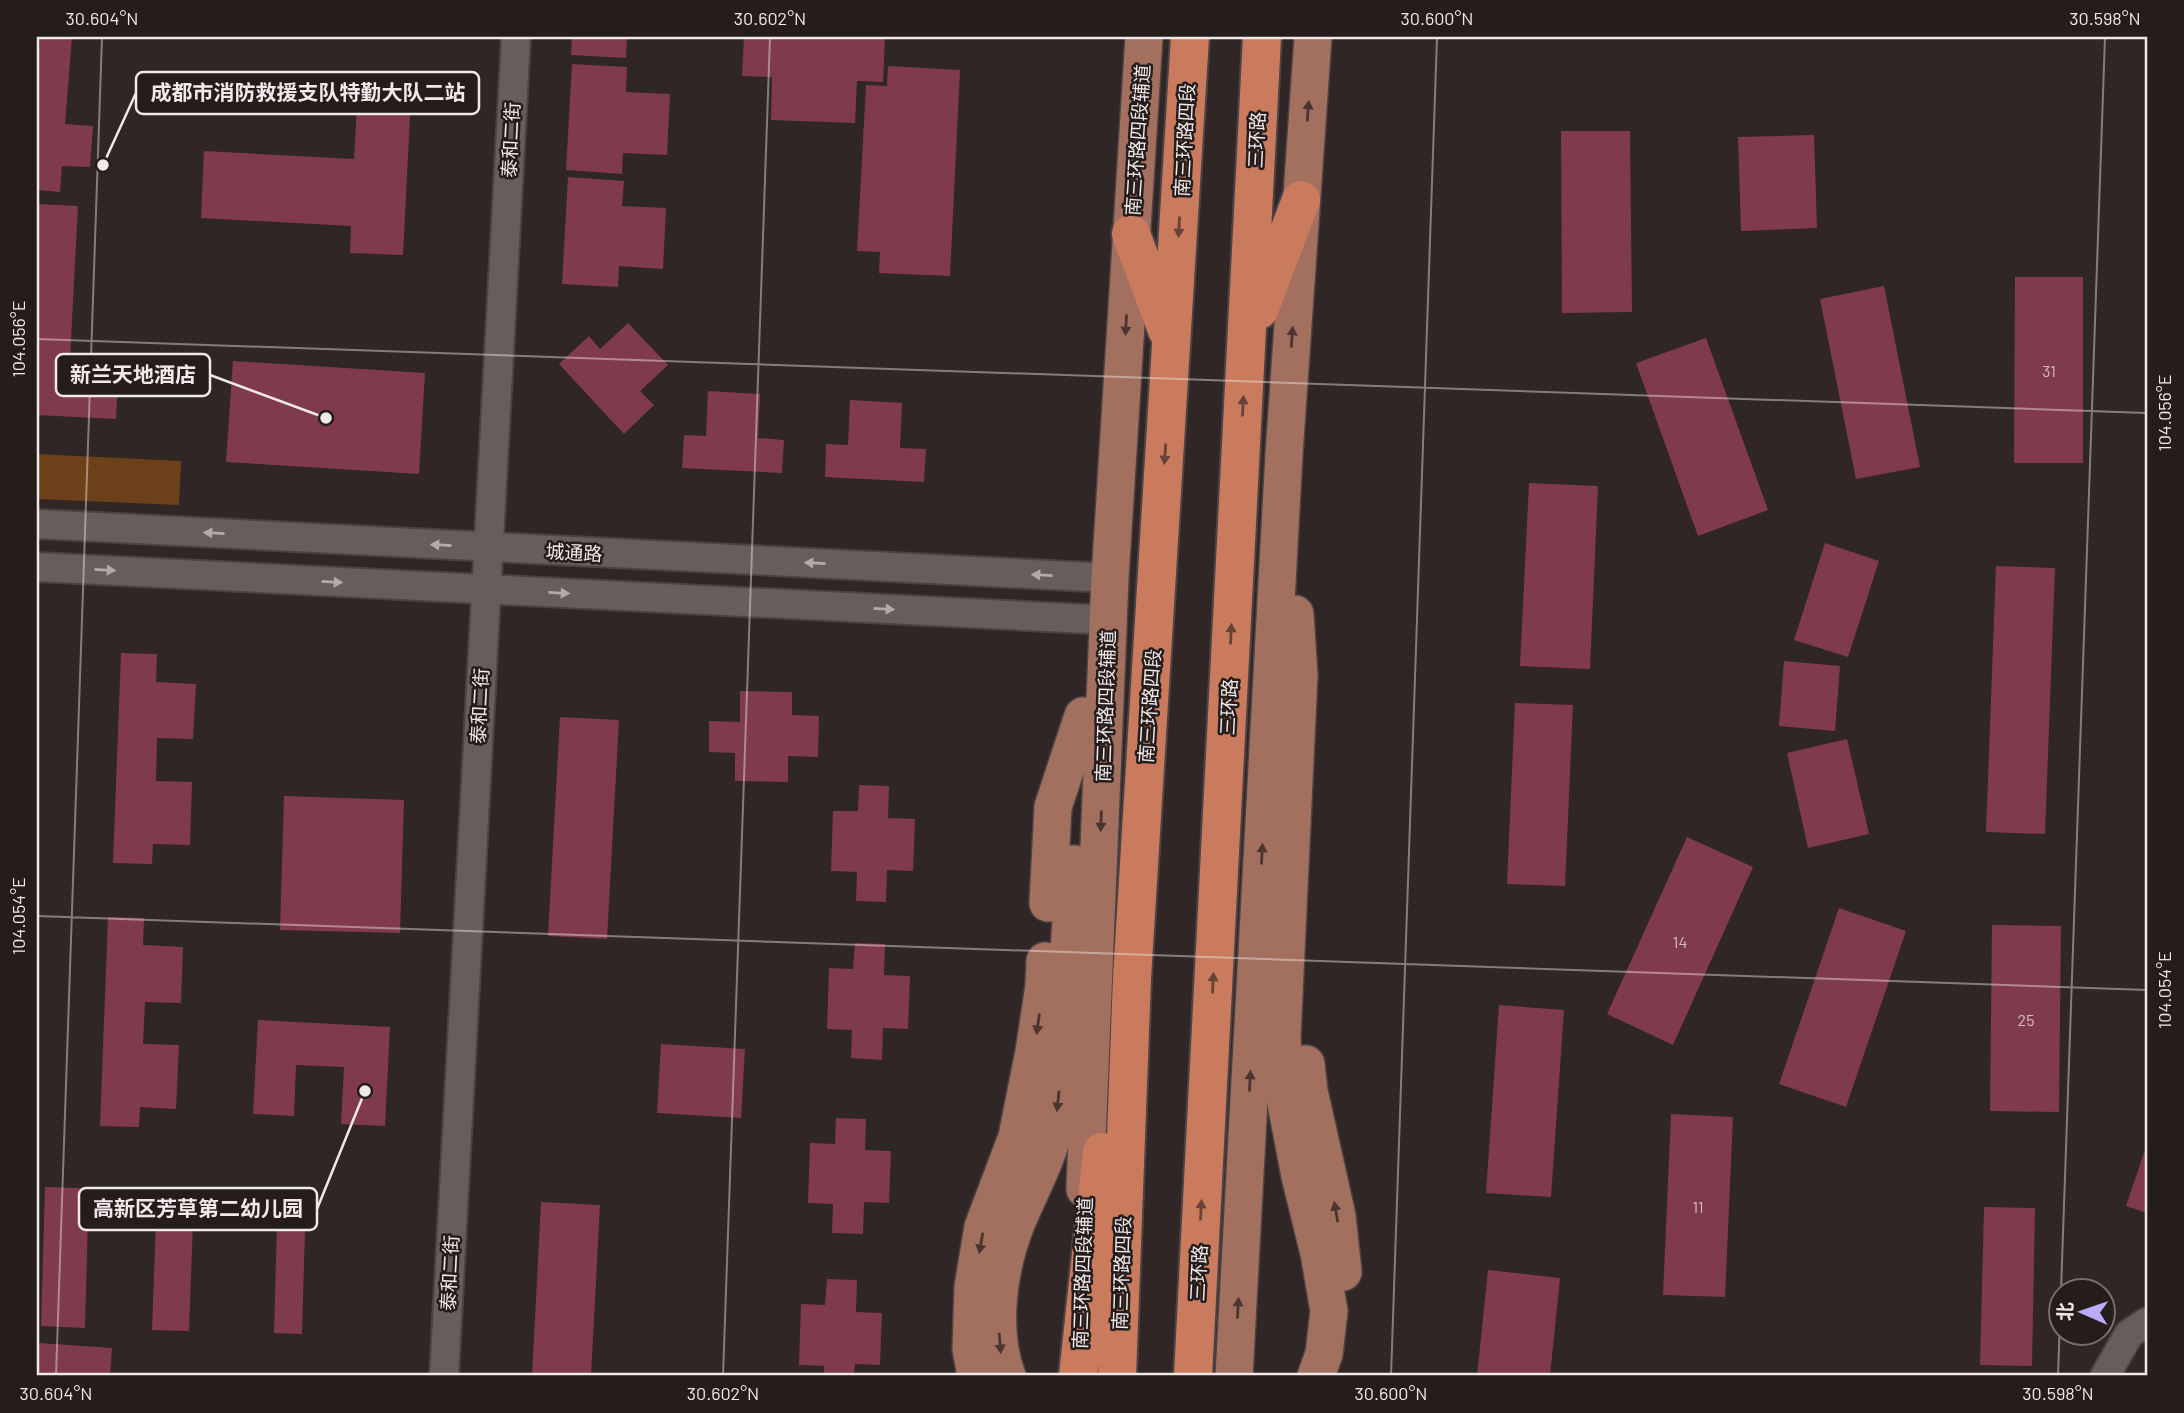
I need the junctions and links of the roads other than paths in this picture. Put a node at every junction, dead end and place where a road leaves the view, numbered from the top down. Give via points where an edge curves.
1 (516, 37) edge
2 (1144, 37) edge
3 (1190, 37) edge
4 (1262, 37) edge
5 (1313, 37) edge
6 (1301, 200) junction
7 (1131, 234) junction
8 (1172, 344) junction
9 (1246, 345) junction
10 (1284, 454) junction
11 (37, 524) edge
12 (488, 547) junction
13 (37, 567) edge
14 (1110, 578) junction
15 (486, 590) junction
16 (1109, 620) junction
17 (1299, 675) junction
18 (1083, 716) junction
19 (1146, 754) junction
20 (2147, 1322) edge
21 (444, 1376) edge
22 (976, 1376) edge
23 (1007, 1376) edge
24 (1078, 1376) edge
25 (1117, 1376) edge
26 (1193, 1376) edge
27 (1234, 1376) edge
28 (1316, 1376) edge
29 (1336, 1376) edge
30 (2105, 1376) edge

1 - 12 street, 泰和二街
2 - 7 main road, 南三环路四段辅道
3 -> 8 highway, 南三环路四段
4 - 9 highway, 三环路
6 -> 5 main road
6 - 9 highway
10 -> 6 main road
7 - 8 highway
7 -> 14 main road, 南三环路四段辅道
8 -> 19 highway, 南三环路四段
26 -> 9 highway, 三环路
10 - 17 main road
27 -> 10 main road
12 -> 11 street, 城通路
14 -> 12 street, 城通路
12 - 15 street, 泰和二街
13 -> 15 street
14 - 16 main road, 南三环路四段辅道
15 -> 16 street
15 - 21 street, 泰和二街
16 - 18 main road
16 -> 24 main road, 南三环路四段辅道
17 - 28 main road via 1282,1037 1286,1103 1329,1311 1324,1354
29 -> 17 main road via 1347,1321 1337,1216 1309,1091 1299,1010 1312,820
18 -> 22 main road via 1053,807 1044,986 1034,1052 1017,1137 983,1227 973,1287 971,1349
18 -> 23 main road via 1055,1126 1015,1228 1002,1277 999,1340
19 - 24 highway
19 - 25 highway, 南三环路四段 via 1132,978
20 - 30 street via 2129,1334

